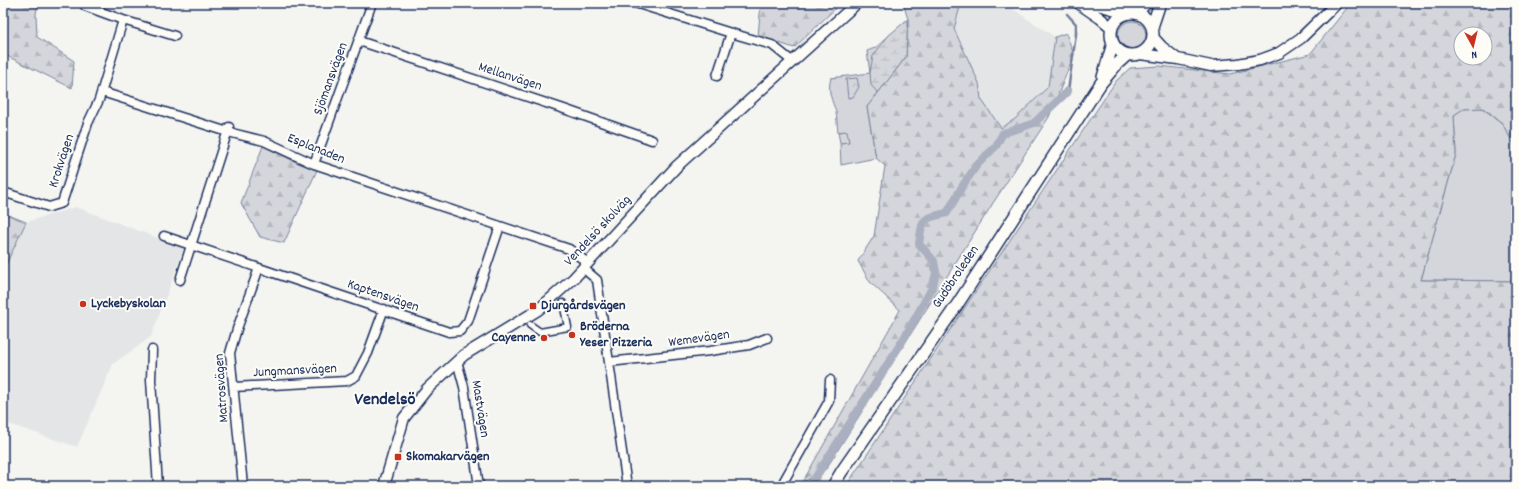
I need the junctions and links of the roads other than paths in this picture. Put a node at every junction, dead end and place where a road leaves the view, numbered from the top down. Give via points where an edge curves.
1 (372, 3) edge
2 (635, 3) edge
3 (857, 3) edge
4 (1078, 3) edge
5 (1090, 3) edge
6 (1146, 3) edge
7 (1160, 3) edge
8 (1337, 3) edge
9 (85, 6) dead end
10 (1132, 13) junction
11 (124, 20) junction
12 (1112, 28) junction
13 (1153, 32) junction
14 (731, 33) junction
15 (175, 36) dead end
16 (359, 41) junction
17 (1113, 43) junction
18 (1140, 54) junction
19 (1127, 55) junction
20 (1178, 59) junction
21 (793, 62) junction
22 (717, 76) dead end
23 (1102, 84) junction
24 (102, 92) junction
25 (228, 130) junction
26 (652, 140) dead end
27 (314, 164) junction
28 (3, 192) edge
29 (500, 226) junction
30 (164, 236) dead end
31 (191, 245) junction
32 (586, 265) junction
33 (259, 268) junction
34 (180, 280) dead end
35 (564, 303) dead end
36 (384, 309) junction
37 (530, 325) dead end
38 (767, 338) dead end
39 (152, 350) dead end
40 (457, 361) junction
41 (609, 362) junction
42 (830, 380) dead end
43 (234, 387) junction
44 (158, 486) edge
45 (242, 486) edge
46 (384, 486) edge
47 (479, 486) edge
48 (627, 486) edge
49 (781, 486) edge
50 (833, 486) edge

1 - 16 street, Sjömansvägen
2 - 14 street
3 - 21 street, Vendelsö skolväg
4 - 12 street
5 - 10 street
6 - 10 main road
7 - 13 main road
8 - 20 street via 1301,38 1279,53 1260,60 1211,66
9 - 11 street
10 - 12 main road via 1119,17
10 - 13 main road via 1144,16
11 - 15 street
11 - 24 street
12 - 17 main road
13 - 18 main road via 1152,41
13 - 20 street via 1162,47
14 - 21 street via 772,45
14 - 22 street
16 - 26 street, Mellanvägen
16 - 27 street, Sjömansvägen
17 - 19 main road via 1121,53
17 - 23 main road, Gudöbroleden
18 - 19 main road
18 - 20 street
19 - 23 main road, Gudöbroleden
21 - 32 street, Vendelsö skolväg via 677,166
23 - 50 main road, Gudöbroleden via 957,305
24 - 25 street, Esplanaden
24 - 28 street, Krokvägen via 88,123 62,203 49,207
25 - 27 street, Esplanaden via 264,140
25 - 31 street
27 - 29 street, Esplanaden
29 - 32 street, Esplanaden via 569,249
29 - 36 street, Kaptensvägen via 468,321 460,331 449,332
30 - 31 street, Kaptensvägen
31 - 33 street, Kaptensvägen
31 - 34 street
32 - 40 street, Vendelsö skolväg via 538,310
32 - 41 street via 597,280
33 - 36 street, Kaptensvägen
33 - 43 street, Matrosvägen via 230,353
35 - 37 street via 568,327 540,332
36 - 43 street, Jungmansvägen via 368,353 356,376 347,381
38 - 41 street, Wemevägen via 749,345 710,351
39 - 44 street via 151,380
40 - 46 street, Vendelsö skolväg via 427,389 404,418
40 - 47 street, Mastvägen via 464,387
41 - 48 street
42 - 49 street via 829,401
43 - 45 street, Matrosvägen

